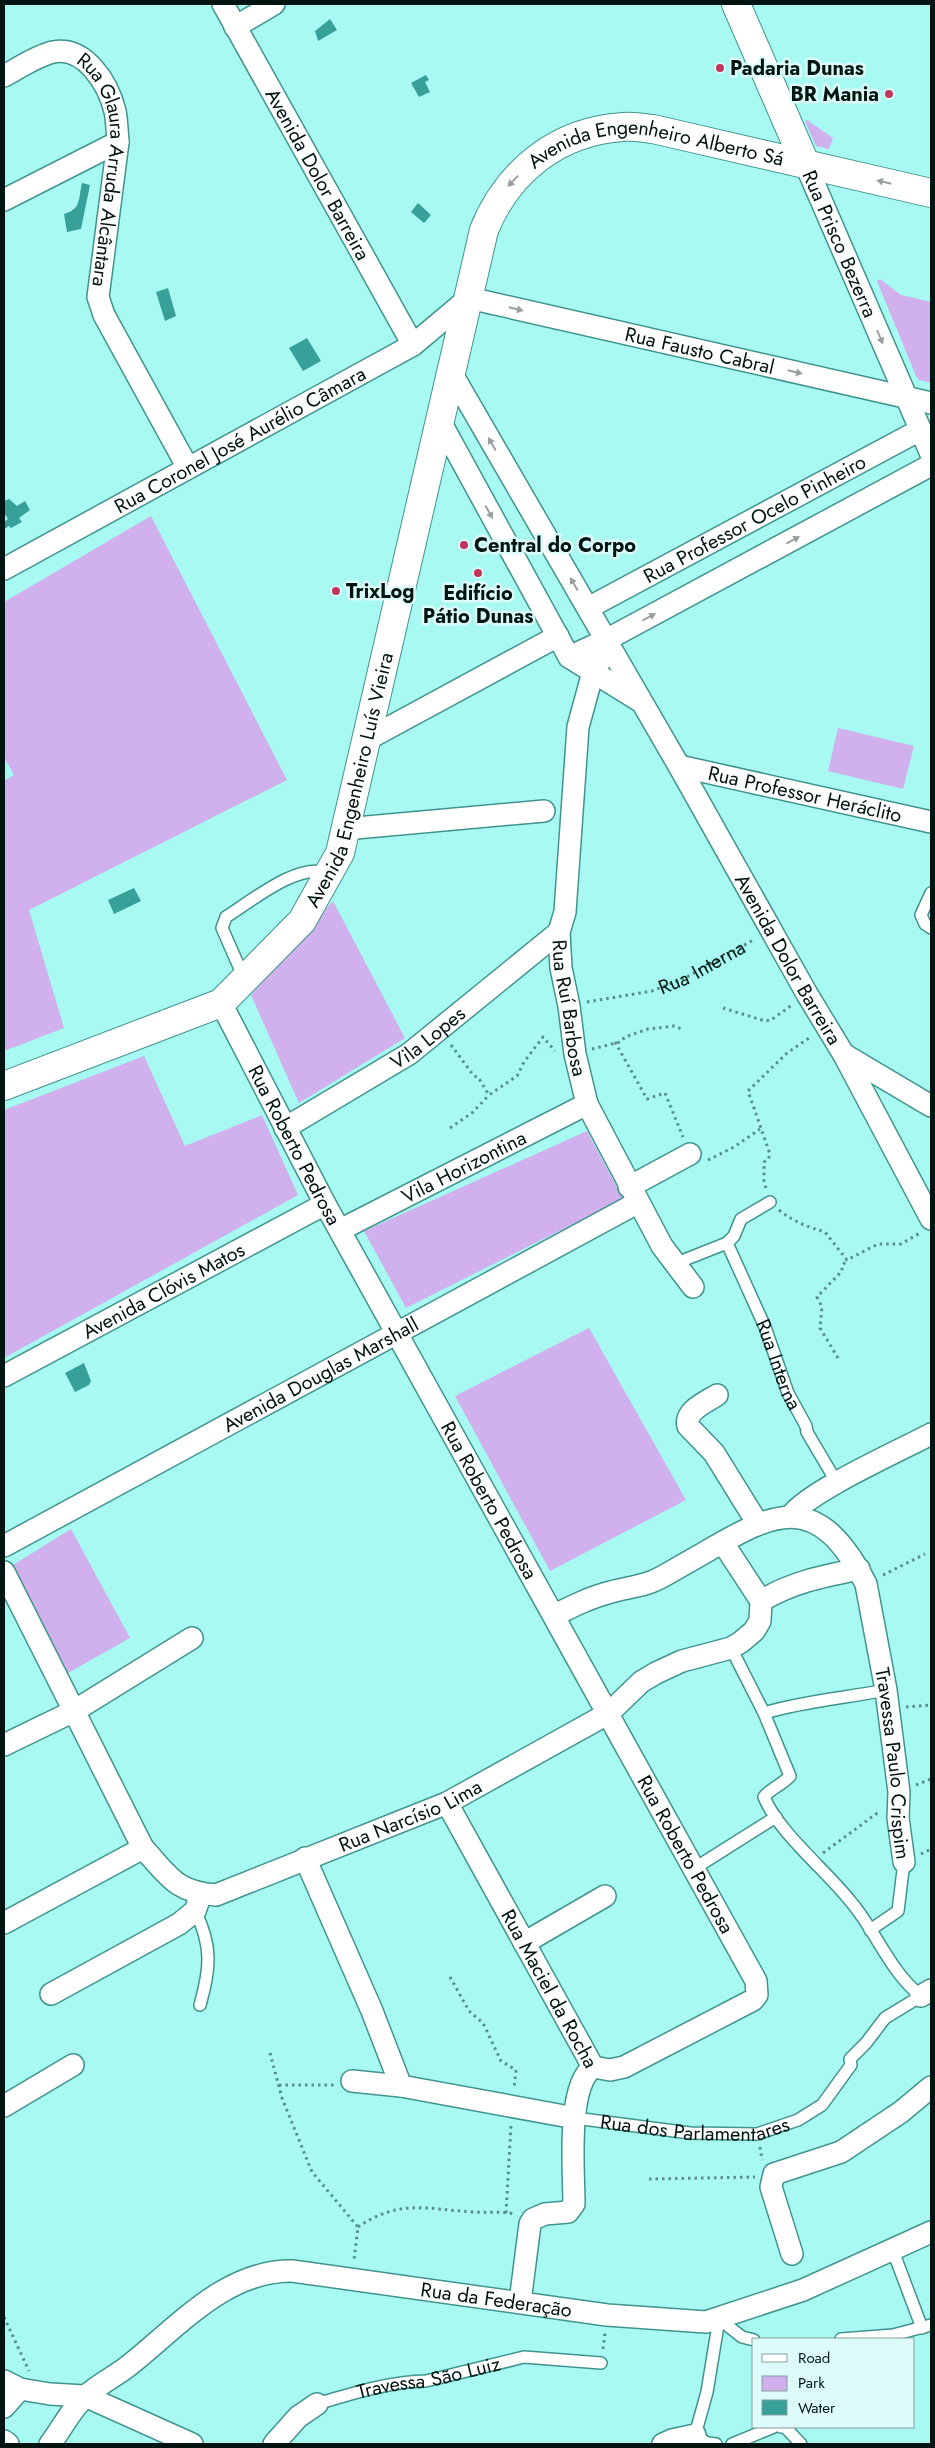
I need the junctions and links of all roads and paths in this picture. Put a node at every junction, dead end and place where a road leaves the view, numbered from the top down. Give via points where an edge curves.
1 (223, 4) edge
2 (274, 4) edge
3 (736, 4) edge
4 (235, 27) junction
5 (4, 76) edge
6 (118, 142) junction
7 (805, 163) junction
8 (931, 193) edge
9 (4, 200) edge
10 (469, 298) junction
11 (413, 345) junction
12 (452, 374) junction
13 (905, 396) junction
14 (931, 402) edge
15 (440, 423) junction
16 (920, 430) junction
17 (931, 454) edge
18 (931, 465) edge
19 (188, 468) junction
20 (4, 569) edge
21 (588, 608) junction
22 (558, 636) junction
23 (608, 643) junction
24 (569, 657) junction
25 (594, 672) junction
26 (642, 702) junction
27 (366, 740) junction
28 (679, 766) junction
29 (544, 812) dead end
30 (931, 822) edge
31 (346, 829) junction
32 (328, 874) junction
33 (931, 893) edge
34 (931, 928) edge
35 (772, 930) junction
36 (559, 932) junction
37 (245, 980) junction
38 (807, 994) junction
39 (221, 1003) junction
40 (570, 1006) junction
41 (723, 1008) dead end
42 (828, 1027) junction
43 (438, 1029) junction
44 (684, 1030) dead end
45 (615, 1042) junction
46 (575, 1054) junction
47 (844, 1055) junction
48 (580, 1080) junction
49 (4, 1086) edge
50 (489, 1095) junction
51 (587, 1104) junction
52 (931, 1106) edge
53 (285, 1128) junction
54 (450, 1128) dead end
55 (760, 1129) junction
56 (690, 1154) junction
57 (633, 1195) junction
58 (770, 1202) junction
59 (325, 1204) junction
60 (927, 1225) edge
61 (340, 1230) junction
62 (727, 1243) junction
63 (847, 1260) junction
64 (674, 1264) junction
65 (692, 1287) dead end
66 (396, 1334) junction
67 (838, 1358) dead end
68 (4, 1376) edge
69 (717, 1395) dead end
70 (931, 1434) edge
71 (837, 1483) junction
72 (791, 1516) junction
73 (758, 1524) junction
74 (723, 1543) junction
75 (4, 1546) edge
76 (925, 1554) dead end
77 (4, 1572) edge
78 (862, 1577) junction
79 (762, 1601) junction
80 (555, 1615) junction
81 (192, 1638) dead end
82 (731, 1648) junction
83 (887, 1700) junction
84 (931, 1705) edge
85 (74, 1710) junction
86 (609, 1713) junction
87 (764, 1713) junction
88 (4, 1745) edge
89 (898, 1801) junction
90 (447, 1803) junction
91 (776, 1817) junction
92 (143, 1848) junction
93 (304, 1858) junction
94 (814, 1860) junction
95 (904, 1862) joint
96 (695, 1868) junction
97 (605, 1896) dead end
98 (198, 1902) junction
99 (4, 1923) edge
100 (870, 1930) junction
101 (524, 1943) junction
102 (926, 1993) edge
103 (51, 1994) dead end
104 (200, 2005) dead end
105 (270, 2053) dead end
106 (73, 2065) dead end
107 (593, 2067) junction
108 (352, 2081) joint
109 (279, 2085) junction
110 (401, 2086) junction
111 (931, 2087) edge
112 (4, 2106) edge
113 (575, 2118) junction
114 (758, 2134) junction
115 (771, 2174) junction
116 (649, 2179) dead end
117 (533, 2218) junction
118 (358, 2228) junction
119 (931, 2232) edge
120 (893, 2251) junction
121 (792, 2254) dead end
122 (352, 2278) junction
123 (520, 2302) junction
124 (607, 2315) junction
125 (4, 2317) edge
126 (719, 2319) junction
127 (927, 2326) edge
128 (854, 2338) edge
129 (752, 2340) edge
130 (601, 2362) joint
131 (12, 2385) edge
132 (86, 2396) junction
133 (317, 2404) joint
134 (4, 2407) edge
135 (772, 2428) edge
136 (785, 2428) edge
137 (695, 2435) junction
138 (4, 2441) edge
139 (8, 2444) edge
140 (50, 2444) edge
141 (192, 2444) edge
142 (274, 2444) edge
143 (663, 2444) edge
144 (716, 2444) edge
145 (732, 2444) edge
146 (801, 2444) edge

1 - 4 street, Avenida Dolor Barreira
2 - 4 street
3 - 7 main road, Rua Prisco Bezerra
4 - 11 street, Avenida Dolor Barreira
5 - 6 street, Rua Glaura Arruda Alcântara via 53,52 68,51 82,58 92,66 111,99
6 - 9 street
6 - 19 street, Rua Glaura Arruda Alcântara via 98,297 104,315
8 -> 7 main road, Avenida Engenheiro Alberto Sá
7 -> 10 main road, Avenida Engenheiro Alberto Sá via 653,129 624,126 574,138 543,154 504,190 484,230
7 -> 13 street, Rua Prisco Bezerra
10 - 11 street, Rua Coronel José Aurélio Câmara
10 - 12 main road, Avenida Engenheiro Luís Vieira
10 -> 13 street, Rua Fausto Cabral
11 - 19 street, Rua Coronel José Aurélio Câmara
12 - 15 main road, Avenida Engenheiro Luís Vieira
21 -> 12 street, Avenida Dolor Barreira
13 - 14 street, Rua Fausto Cabral
13 - 16 street, Rua Prisco Bezerra
15 -> 22 street
15 - 27 main road, Avenida Engenheiro Luís Vieira
16 - 17 street, Rua Prisco Bezerra
16 - 21 street, Rua Professor Ocelo Pinheiro
23 -> 18 street, Rua Professor Ocelo Pinheiro
19 - 20 street, Rua Coronel José Aurélio Câmara
21 - 23 street, Avenida Dolor Barreira
22 - 24 street
22 - 27 street
23 - 24 street, Rua Professor Ocelo Pinheiro
23 - 25 street, Rua Ruí Barbosa
23 - 26 street, Avenida Dolor Barreira
24 - 25 street, Avenida Dolor Barreira
25 - 26 street, Avenida Dolor Barreira
25 - 36 street, Rua Ruí Barbosa via 578,727 566,912
26 - 28 street, Avenida Dolor Barreira
27 - 31 main road, Avenida Engenheiro Luís Vieira
28 - 30 street, Rua Professor Heráclito
28 - 35 street, Avenida Dolor Barreira
29 - 31 street
31 - 32 main road, Avenida Engenheiro Luís Vieira via 340,853
32 - 37 main road, Avenida Engenheiro Luís Vieira via 302,921
32 - 37 lane via 320,870 293,875 226,917 222,928
33 - 34 lane via 921,915
35 - 38 street, Avenida Dolor Barreira
35 - 40 path, Rua Interna via 718,961 660,988
36 - 40 street, Rua Ruí Barbosa via 561,968
36 - 43 street, Vila Lopes
37 - 39 main road, Avenida Engenheiro Luís Vieira
38 - 41 path via 765,1021
38 - 42 street, Avenida Dolor Barreira
39 - 49 main road, Avenida Engenheiro Luís Vieira
39 - 53 street, Rua Roberto Pedrosa
40 - 46 street, Rua Ruí Barbosa
42 - 47 street, Avenida Dolor Barreira
42 - 55 path via 787,1053 748,1092
43 - 50 path
43 - 53 street, Vila Lopes via 409,1054
44 - 45 path, Rua Interna via 674,1026 648,1029
45 - 46 path, Rua Interna
45 - 56 path via 647,1099 665,1093
46 - 48 street, Rua Ruí Barbosa
47 - 52 street
47 - 60 street, Avenida Dolor Barreira
48 - 50 path via 543,1038 517,1076
48 - 51 street, Rua Ruí Barbosa
50 - 54 path via 473,1112
51 - 57 street, Rua Ruí Barbosa
51 - 61 street, Vila Horizontina
53 - 59 street, Rua Roberto Pedrosa
55 - 56 path via 734,1148 704,1162 696,1163
55 - 58 path via 770,1154 764,1162 764,1181
56 - 57 street, Avenida Douglas Marshall
57 - 64 street, Rua Ruí Barbosa
57 - 66 street, Avenida Douglas Marshall
58 - 62 lane via 741,1219 734,1236
58 - 63 path via 792,1220 812,1230 825,1232
59 - 61 street, Rua Roberto Pedrosa
59 - 68 street, Avenida Clóvis Matos
60 - 63 path via 901,1244 878,1244
61 - 66 street, Rua Roberto Pedrosa
62 - 64 lane
62 - 71 lane, Rua Interna via 765,1327 788,1393
63 - 67 path via 842,1271 817,1297 822,1307 820,1328
64 - 65 street, Rua Ruí Barbosa
66 - 75 street, Avenida Douglas Marshall
66 - 80 street, Rua Roberto Pedrosa
69 - 73 street via 689,1415 688,1426 714,1453
70 - 71 street
71 - 72 street via 800,1506
72 - 73 street
72 - 78 street via 820,1524 835,1538
73 - 74 street
74 - 79 street
74 - 80 street via 652,1582 591,1598
76 - 78 path
77 - 85 street
78 - 79 street via 799,1582
78 - 83 street, Travessa Paulo Crispim
79 - 82 street via 760,1621 754,1631
80 - 86 street, Rua Roberto Pedrosa
81 - 85 street
82 - 86 street, Rua Narcísio Lima via 656,1673 641,1682
82 - 87 lane
83 - 84 path
83 - 87 lane via 798,1703
83 - 89 street, Travessa Paulo Crispim
85 - 88 street
85 - 92 street
86 - 90 street, Rua Narcísio Lima
86 - 96 street, Rua Roberto Pedrosa
87 - 91 lane via 790,1776 764,1797
89 - 94 path
89 - 95 street, Travessa Paulo Crispim
90 - 93 street, Rua Narcísio Lima
90 - 101 street, Rua Maciel da Rocha
91 - 94 lane
91 - 96 lane
92 - 98 street
92 - 99 street
93 - 98 street, Rua Narcísio Lima
93 - 110 street via 372,2011
94 - 100 lane via 852,1903
95 - 100 lane, Travessa Paulo Crispim via 898,1911
96 - 107 street, Rua Roberto Pedrosa via 756,1981 757,1994 752,2000 624,2066 610,2070
97 - 101 street
98 - 103 street via 167,1931
98 - 104 lane via 205,1930 209,1974
100 - 102 lane via 912,1989
101 - 107 street, Rua Maciel da Rocha
102 - 114 lane, Rua dos Parlamentares via 885,2018 850,2058 851,2065 822,2105 798,2120
105 - 109 path
106 - 112 street
107 - 113 street, Rua Maciel da Rocha via 582,2080
108 - 109 path
108 - 110 street, Rua dos Parlamentares
109 - 118 path via 312,2172
110 - 113 street, Rua dos Parlamentares
111 - 115 street via 901,2112 841,2152
113 - 114 lane, Rua dos Parlamentares via 690,2132
113 - 117 street, Rua Maciel da Rocha via 572,2208 561,2214
114 - 115 path
115 - 116 path
115 - 121 street via 771,2187
117 - 118 path via 510,2213 394,2209
117 - 123 street
118 - 122 path
119 - 120 street, Rua da Federação
120 - 126 street, Rua da Federação via 803,2290
120 - 127 lane
122 - 123 street, Rua da Federação
122 - 132 street, Rua da Federação via 277,2271 241,2280
123 - 124 street, Rua da Federação
124 - 126 street, Rua da Federação via 691,2322
124 - 130 path
125 - 131 path via 31,2375
126 - 129 lane via 742,2337
126 - 137 lane via 707,2392
127 - 128 lane via 893,2335
130 - 133 lane, Travessa São Luiz via 524,2357
131 - 132 street via 50,2394
131 - 134 street
132 - 140 street, Rua da Federação
132 - 141 street
133 - 142 street, Travessa São Luiz via 298,2417
135 - 145 lane
136 - 146 lane
137 - 143 street
137 - 144 lane
138 - 139 street

